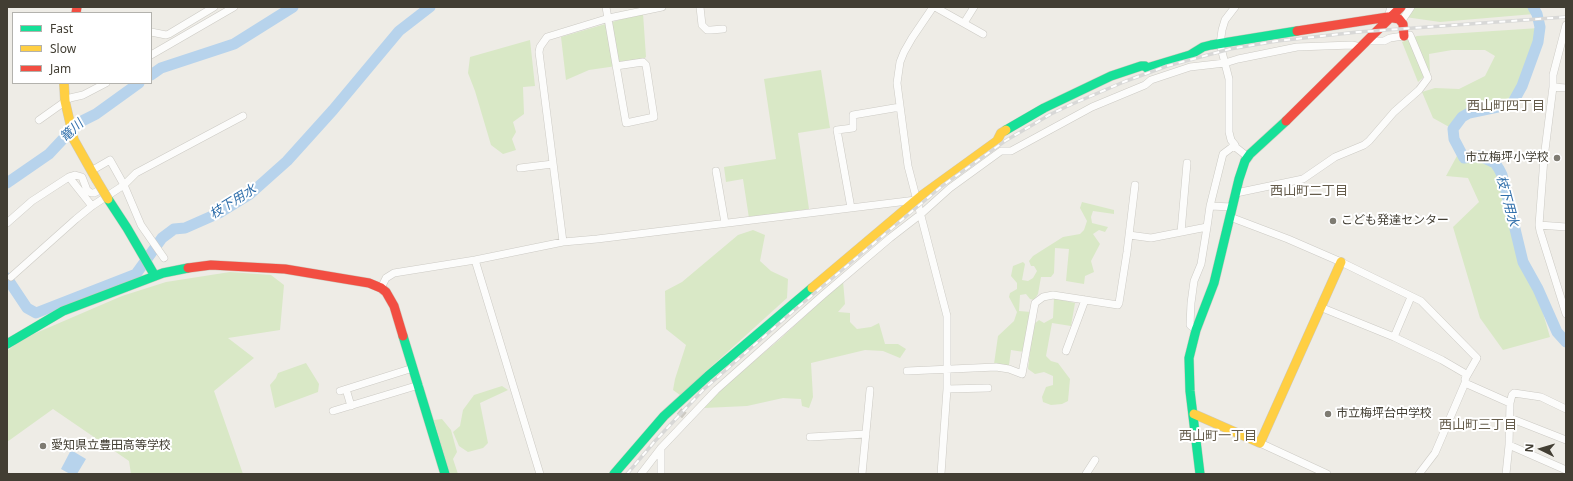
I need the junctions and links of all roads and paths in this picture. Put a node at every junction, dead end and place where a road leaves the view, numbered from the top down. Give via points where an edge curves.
1 (214, 7) edge
2 (234, 7) edge
3 (606, 7) edge
4 (662, 7) edge
5 (700, 7) edge
6 (934, 7) edge
7 (974, 7) edge
8 (1391, 7) edge
9 (1401, 7) edge
10 (1411, 7) edge
11 (650, 8) edge
12 (1232, 8) edge
13 (609, 18) junction
14 (1393, 18) junction
15 (964, 23) junction
16 (1566, 25) edge
17 (723, 29) dead end
18 (152, 32) edge
19 (982, 34) dead end
20 (1404, 36) junction
21 (1220, 44) junction
22 (1364, 44) junction
23 (152, 55) edge
24 (1225, 63) junction
25 (616, 66) junction
26 (64, 84) edge
27 (104, 84) edge
28 (1553, 87) junction
29 (1566, 88) edge
30 (65, 103) junction
31 (900, 106) junction
32 (243, 116) dead end
33 (38, 120) dead end
34 (1234, 146) junction
35 (1248, 157) junction
36 (1187, 163) dead end
37 (553, 164) junction
38 (520, 168) dead end
39 (91, 171) junction
40 (716, 171) dead end
41 (69, 177) junction
42 (124, 185) junction
43 (1135, 185) dead end
44 (102, 189) junction
45 (1236, 193) junction
46 (916, 200) junction
47 (92, 206) junction
48 (1210, 206) junction
49 (1232, 207) junction
50 (851, 208) junction
51 (921, 214) junction
52 (1230, 217) junction
53 (7, 223) edge
54 (725, 223) junction
55 (1539, 225) junction
56 (1208, 227) junction
57 (1566, 228) edge
58 (1181, 232) junction
59 (1129, 235) junction
60 (562, 242) junction
61 (164, 258) dead end
62 (475, 260) junction
63 (1341, 262) junction
64 (154, 276) junction
65 (11, 277) dead end
66 (381, 288) junction
67 (1411, 296) junction
68 (1085, 300) junction
69 (1320, 307) junction
70 (1566, 314) edge
71 (1196, 330) junction
72 (1394, 337) junction
73 (7, 344) edge
74 (1066, 351) dead end
75 (413, 368) junction
76 (947, 370) junction
77 (907, 371) dead end
78 (1465, 381) junction
79 (419, 385) junction
80 (988, 388) dead end
81 (947, 389) junction
82 (870, 390) dead end
83 (1510, 403) junction
84 (351, 406) junction
85 (1566, 409) edge
86 (333, 411) dead end
87 (1194, 414) junction
88 (1510, 418) junction
89 (866, 434) junction
90 (810, 437) dead end
91 (1566, 440) edge
92 (1260, 443) junction
93 (1509, 445) junction
94 (661, 448) junction
95 (1095, 460) dead end
96 (1566, 470) edge
97 (445, 474) edge
98 (540, 474) edge
99 (614, 474) edge
100 (641, 474) edge
101 (661, 474) edge
102 (862, 474) edge
103 (941, 474) edge
104 (1086, 474) edge
105 (1200, 474) edge
106 (1327, 474) edge
107 (1419, 474) edge
108 (1506, 474) edge

1 - 18 street via 169,34
2 - 23 street
3 - 13 street
4 - 11 street
5 - 17 street via 702,25 707,30
6 - 15 street
6 - 31 street via 912,38 900,62 897,83
7 - 15 street
8 - 14 street
9 - 14 street
10 - 14 street via 1403,19
11 - 13 street
12 - 21 street via 1225,20
13 - 25 street
13 - 37 street via 547,37 540,47
14 - 20 street via 1403,24
14 - 21 street
14 - 22 street
15 - 19 street
16 - 28 street via 1553,75
20 - 22 street
20 - 45 street via 1410,35 1428,78 1419,90 1382,124 1369,141 1335,157 1303,179
21 - 24 street
21 - 46 street via 1203,47 1190,55 1148,68 1141,66 1111,76 1044,108 1001,133 997,141
22 - 24 street via 1297,47
22 - 35 street
24 - 34 street via 1229,79 1229,132
24 - 51 street via 1190,67 1151,80 1146,85 1092,107 1011,151 1001,152 950,188
25 - 25 street via 626,123 654,117 646,64 643,62
26 - 30 street
27 - 30 street via 83,95 70,98
28 - 29 street
28 - 55 street
30 - 33 street
30 - 39 street via 74,140
31 - 46 street via 908,166
31 - 50 street via 853,115 853,128 837,130
32 - 42 street via 136,173
34 - 35 street
34 - 48 street via 1223,154
35 - 45 street via 1241,170
36 - 58 street
37 - 38 street
37 - 60 street
39 - 42 street via 110,160
39 - 44 street, bridge
40 - 54 street
41 - 44 street via 82,177 87,190 91,193
41 - 47 street
41 - 53 street via 32,201
42 - 47 street
42 - 61 street via 141,225
43 - 59 street
44 - 64 street, bridge
45 - 49 street
46 - 50 street
46 - 51 street
46 - 99 street via 708,376 677,409 664,416
47 - 65 street
48 - 49 street
48 - 56 street
49 - 52 street
50 - 54 street
51 - 76 street via 946,308
51 - 94 street via 823,295 716,390 686,417
52 - 63 street
52 - 71 street via 1214,283
54 - 60 street
55 - 57 street
55 - 70 street
56 - 58 street
56 - 71 street via 1191,303 1190,325
58 - 59 street via 1151,238
59 - 68 street via 1118,305
60 - 62 street
62 - 66 street via 394,273 386,278
62 - 98 street
63 - 67 street
63 - 69 street
64 - 66 street via 211,265 249,267 306,272 369,283
64 - 73 street via 63,311
66 - 75 street via 392,301
67 - 72 street
67 - 78 street via 1420,301 1477,358
68 - 74 street
68 - 76 street via 1053,295 1043,297 1035,303 1022,374 996,367
69 - 72 street
69 - 92 street
71 - 87 street via 1189,358
72 - 78 street via 1464,372
75 - 79 street
75 - 84 street via 343,390
76 - 77 street
76 - 81 street
78 - 83 street
78 - 107 street via 1435,453
79 - 84 street
79 - 97 street
80 - 81 street
81 - 103 street
82 - 89 street
83 - 85 street via 1514,393 1541,397
83 - 88 street
84 - 86 street
87 - 92 street
87 - 105 street
88 - 91 street
88 - 93 street
89 - 90 street
89 - 102 street
92 - 106 street
93 - 96 street
93 - 108 street
94 - 100 street
94 - 101 street
95 - 104 street

